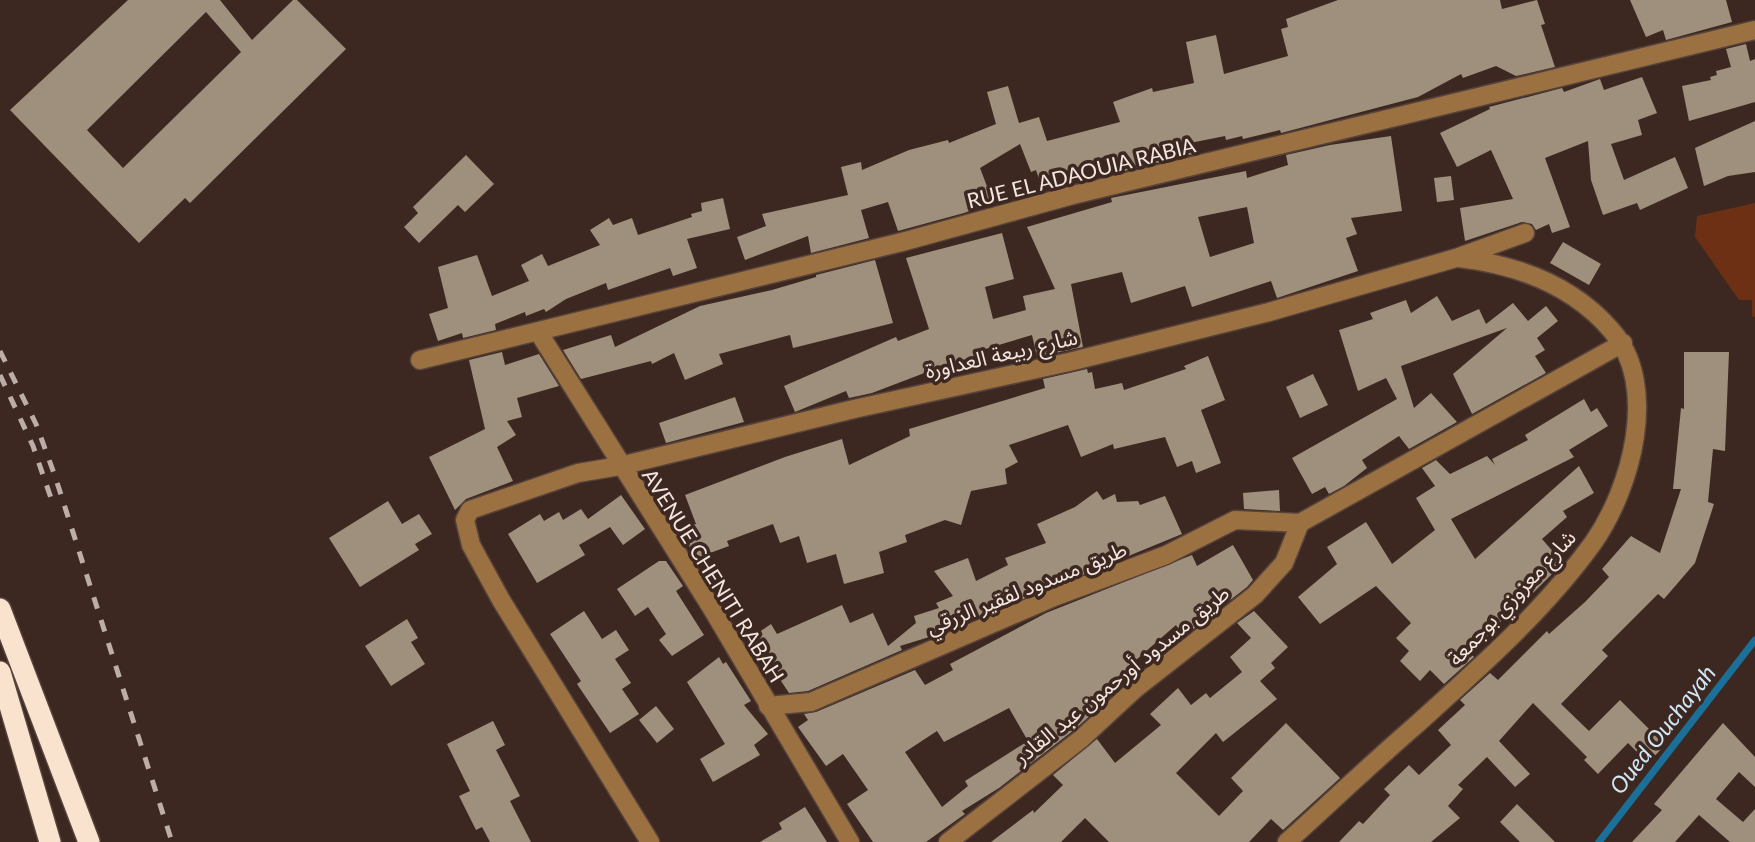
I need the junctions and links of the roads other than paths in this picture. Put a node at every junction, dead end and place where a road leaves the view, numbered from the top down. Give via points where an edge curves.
1 (1755, 30) edge
2 (1525, 233) dead end
3 (1456, 258) junction
4 (539, 333) junction
5 (1623, 343) junction
6 (420, 360) dead end
7 (620, 466) junction
8 (1300, 523) junction
9 (0, 609) edge
10 (0, 672) edge
11 (768, 706) junction
12 (50, 842) edge
13 (89, 842) edge
14 (650, 842) edge
15 (850, 842) edge
16 (948, 842) edge
17 (1287, 842) edge

1 - 4 street, RUE EL ADAOUIA RABIA via 1073,195
2 - 3 street, شارع ربيعة العداورة
3 - 5 street, شارع معزوزي بوجمعة via 1494,262 1531,273 1588,307
3 - 7 street, شارع ربيعة العداورة via 1122,349
4 - 6 street, RUE EL ADAOUIA RABIA
4 - 7 street, AVENUE CHENITI RABAH
5 - 8 street
5 - 17 street, شارع معزوزي بوجمعة via 1639,408 1613,505 1594,541 1488,659
7 - 11 street, AVENUE CHENITI RABAH
7 - 14 street, شارع ربيعة العداورة via 578,473 484,504 466,514 466,529 501,600
8 - 11 street, طريق مسدود لفقير الزرقي via 1235,520 1166,555 1054,597 811,702
8 - 16 street, طريق مسدود أورحمون عبد القادر via 1284,563 1255,595
9 - 13 highway
10 - 12 highway
11 - 15 street, AVENUE CHENITI RABAH

